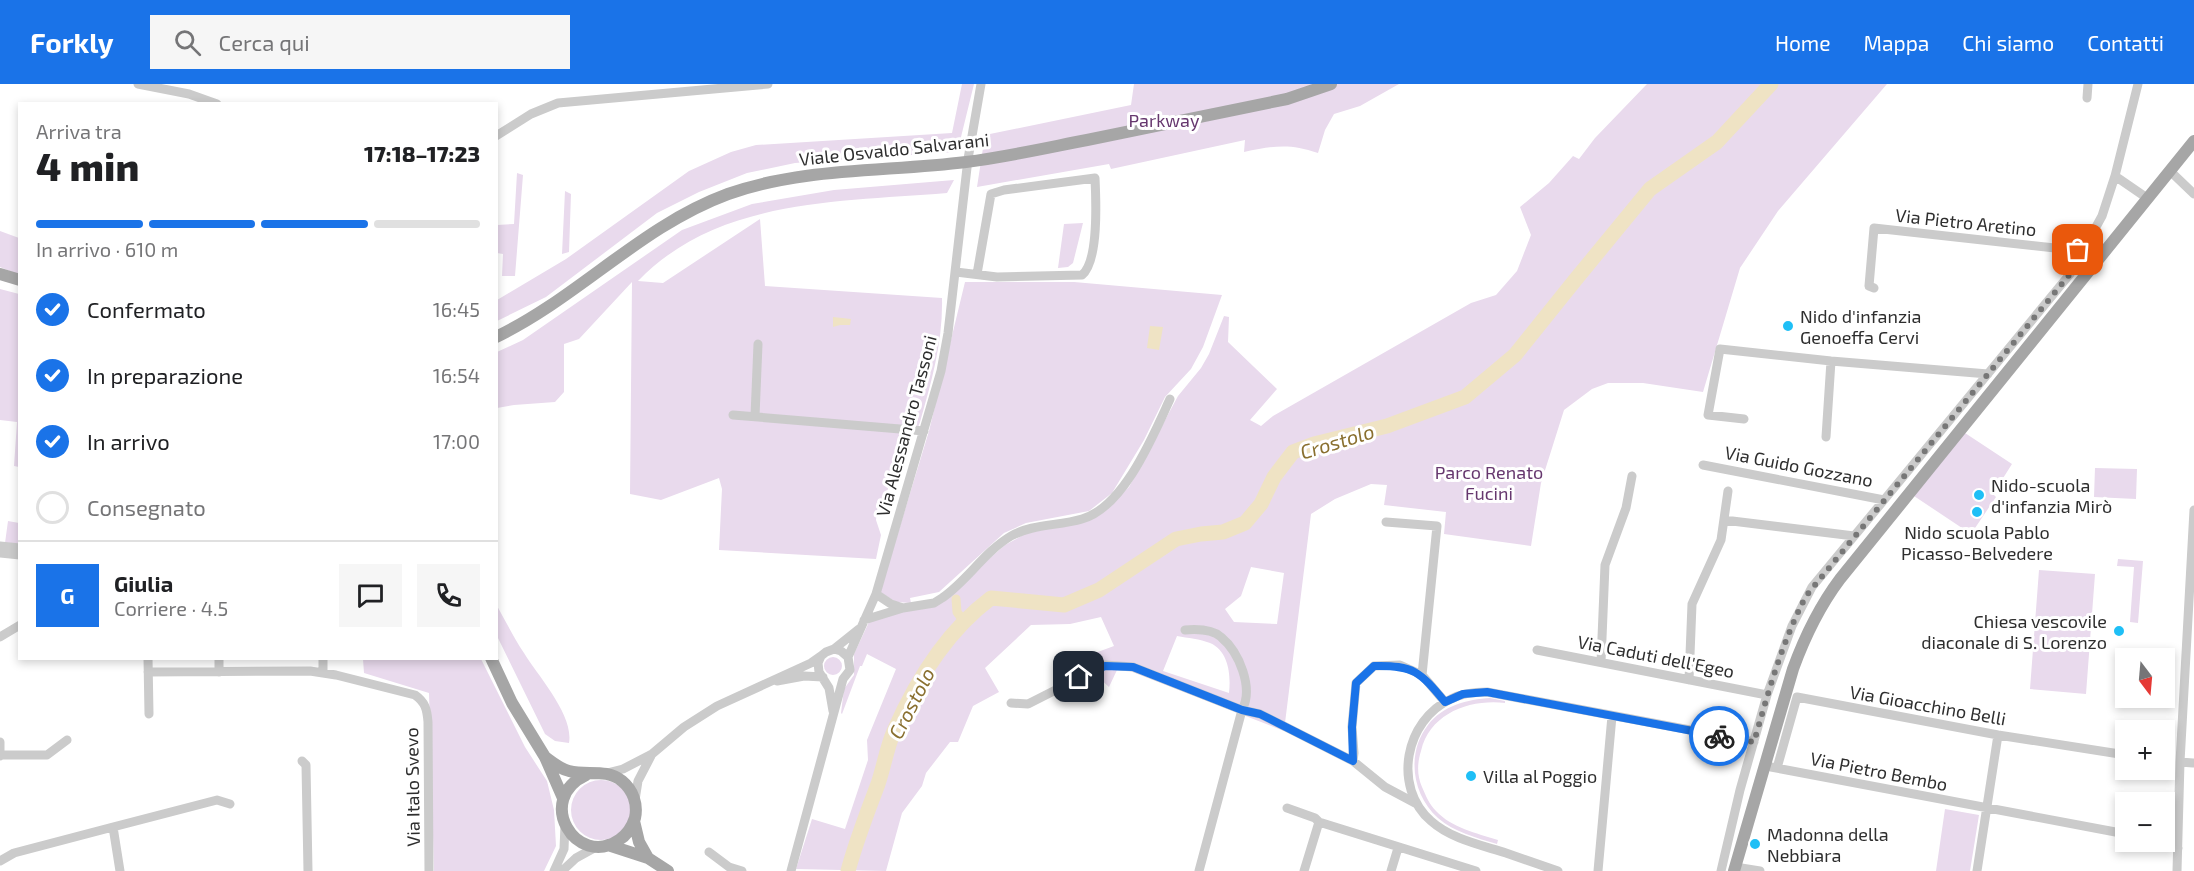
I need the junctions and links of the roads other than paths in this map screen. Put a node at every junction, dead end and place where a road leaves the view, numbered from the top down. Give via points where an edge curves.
1 (138, 84) edge
2 (767, 84) edge
3 (981, 84) edge
4 (1331, 84) edge
5 (2088, 84) edge
6 (2138, 84) edge
7 (2087, 98) dead end
8 (212, 102) edge
9 (498, 135) edge
10 (2194, 141) edge
11 (2170, 171) junction
12 (2115, 176) junction
13 (2194, 194) edge
14 (2147, 198) junction
15 (2082, 251) junction
16 (956, 272) junction
17 (0, 274) edge
18 (977, 274) junction
19 (18, 279) edge
20 (1874, 288) dead end
21 (498, 336) edge
22 (758, 344) dead end
23 (1831, 361) junction
24 (1988, 374) junction
25 (1170, 399) dead end
26 (733, 415) dead end
27 (755, 416) junction
28 (1744, 419) dead end
29 (924, 431) junction
30 (1826, 437) dead end
31 (1703, 465) dead end
32 (1632, 476) dead end
33 (1728, 491) dead end
34 (1884, 500) junction
35 (2194, 510) edge
36 (1724, 520) junction
37 (1386, 522) dead end
38 (1854, 536) junction
39 (0, 546) edge
40 (18, 548) edge
41 (0, 553) edge
42 (18, 555) edge
43 (876, 594) junction
44 (903, 608) junction
45 (862, 624) junction
46 (18, 626) edge
47 (1185, 630) dead end
48 (0, 637) edge
49 (2190, 641) edge
50 (834, 650) junction
51 (1537, 650) dead end
52 (821, 657) junction
53 (848, 657) junction
54 (148, 660) edge
55 (219, 660) edge
56 (323, 660) edge
57 (492, 660) edge
58 (1601, 662) junction
59 (148, 672) junction
60 (219, 672) junction
61 (323, 673) junction
62 (1422, 675) junction
63 (824, 679) junction
64 (843, 679) junction
65 (1689, 680) junction
66 (769, 683) junction
67 (1767, 695) junction
68 (1445, 702) junction
69 (1011, 703) dead end
70 (1242, 710) junction
71 (148, 714) dead end
72 (833, 714) junction
73 (1612, 716) junction
74 (1998, 735) junction
75 (67, 740) dead end
76 (0, 742) edge
77 (1754, 742) junction
78 (2115, 753) edge
79 (652, 754) junction
80 (0, 756) edge
81 (545, 758) junction
82 (302, 761) dead end
83 (1353, 761) junction
84 (2180, 762) junction
85 (2193, 763) edge
86 (1771, 767) junction
87 (607, 773) junction
88 (586, 775) junction
89 (563, 798) junction
90 (635, 801) junction
91 (1415, 803) junction
92 (230, 804) dead end
93 (1287, 808) dead end
94 (1987, 808) junction
95 (634, 821) junction
96 (1318, 822) junction
97 (565, 825) junction
98 (113, 827) junction
99 (2115, 832) edge
100 (602, 846) junction
101 (2175, 847) edge
102 (1398, 848) junction
103 (2178, 848) junction
104 (709, 852) dead end
105 (648, 858) junction
106 (0, 861) edge
107 (1456, 868) edge
108 (1735, 869) edge
109 (120, 871) edge
110 (308, 871) edge
111 (429, 871) edge
112 (554, 871) edge
113 (562, 871) edge
114 (668, 871) edge
115 (742, 871) edge
116 (791, 871) edge
117 (1198, 871) edge
118 (1304, 871) edge
119 (1391, 871) edge
120 (1476, 871) edge
121 (1558, 871) edge
122 (1598, 871) edge
123 (1721, 871) edge
124 (1760, 871) edge
125 (1977, 871) edge
126 (2177, 871) edge

1 - 8 street
2 - 9 street via 558,103
3 - 16 street, Via Alessandro Tassoni via 964,187
4 - 21 main road, Viale Osvaldo Salvarani via 1287,99 1001,156 810,176 744,189 661,227 548,308
5 - 7 street
6 - 12 street, Via Guido Gozzano
10 - 11 main road
11 - 13 street
11 - 14 main road
12 - 14 street
12 - 15 street, Via Guido Gozzano via 2102,216
14 - 86 main road via 1829,593 1799,653
15 - 20 street, Via Pietro Aretino via 1874,228 1869,286
15 - 24 street, Via Guido Gozzano via 2070,274
16 - 18 street
16 - 29 street, Via Alessandro Tassoni via 945,352
17 - 19 main road
18 - 18 street via 1082,275 1088,267 1097,226 1095,178 991,194
22 - 27 street
23 - 24 street
23 - 28 street via 1720,349 1708,415
23 - 30 street
24 - 34 street, Via Guido Gozzano
25 - 44 street via 1130,474 1099,512 1027,529 1010,537 942,598
26 - 27 street
27 - 29 street
29 - 43 street, Via Alessandro Tassoni
31 - 34 street, Via Guido Gozzano
32 - 58 street via 1626,508 1605,565
33 - 36 street
34 - 38 street
35 - 49 street
36 - 38 street
36 - 65 street via 1721,540 1692,604
37 - 62 street via 1437,526
38 - 67 street via 1806,596
39 - 40 street
41 - 42 street
43 - 44 street
43 - 45 street, Via Alessandro Tassoni
44 - 45 street
45 - 50 street, Via Alessandro Tassoni
45 - 53 street, Via Alessandro Tassoni
46 - 48 street
47 - 70 street via 1199,628 1220,636 1234,653 1246,680 1246,703
49 - 84 street
50 - 52 street, Via Alessandro Tassoni
50 - 53 street
51 - 58 street, Via Caduti dell'Egeo
52 - 63 street, Via Alessandro Tassoni via 818,667
52 - 66 street
53 - 64 street, Via Alessandro Tassoni via 850,670
54 - 59 street
55 - 60 street
56 - 61 street
57 - 81 main road
58 - 65 street, Via Caduti dell'Egeo
59 - 60 street, Via Italo Svevo
59 - 71 street
60 - 61 street, Via Italo Svevo
61 - 111 street, Via Italo Svevo via 415,695 423,701 428,722
62 - 68 street
62 - 83 street via 1400,665 1374,666 1356,683
63 - 64 street
63 - 66 street via 804,676
63 - 72 street, Via Alessandro Tassoni
64 - 72 street, Via Alessandro Tassoni
65 - 67 street, Via Caduti dell'Egeo
66 - 79 street via 697,718
67 - 77 street
68 - 73 street via 1463,694 1487,692
68 - 91 street via 1419,726 1411,746 1407,769
69 - 70 street via 1028,704 1105,666 1133,667
70 - 83 street via 1260,714
70 - 117 street
72 - 116 street, Via Alessandro Tassoni
73 - 77 street
73 - 122 street
74 - 78 street, Via Gioacchino Belli
74 - 86 street, Via Gioacchino Belli via 1797,697
74 - 94 street
75 - 80 street via 47,755
76 - 80 street
77 - 123 street
79 - 87 street via 623,770
79 - 90 street via 638,781
81 - 88 main road via 565,771
81 - 89 main road
82 - 110 street via 306,765
83 - 91 street via 1385,787
84 - 85 street
84 - 103 street
86 - 94 street, Via Pietro Bembo
86 - 108 main road
87 - 88 main road
87 - 90 main road via 627,785
88 - 89 main road via 575,781
89 - 97 main road
90 - 95 main road
91 - 121 street via 1436,825 1457,837
92 - 98 street via 217,800
93 - 96 street
94 - 99 street, Via Pietro Bembo
94 - 125 street
95 - 100 main road via 627,834
95 - 105 main road
96 - 102 street
96 - 118 street
97 - 100 main road via 578,840
97 - 112 street via 564,849
98 - 106 street via 14,853
98 - 109 street
100 - 105 main road
100 - 113 street via 576,858
101 - 103 street
102 - 107 street
102 - 119 street
103 - 126 street
104 - 115 street via 729,867
105 - 114 main road
107 - 120 street
108 - 124 street

